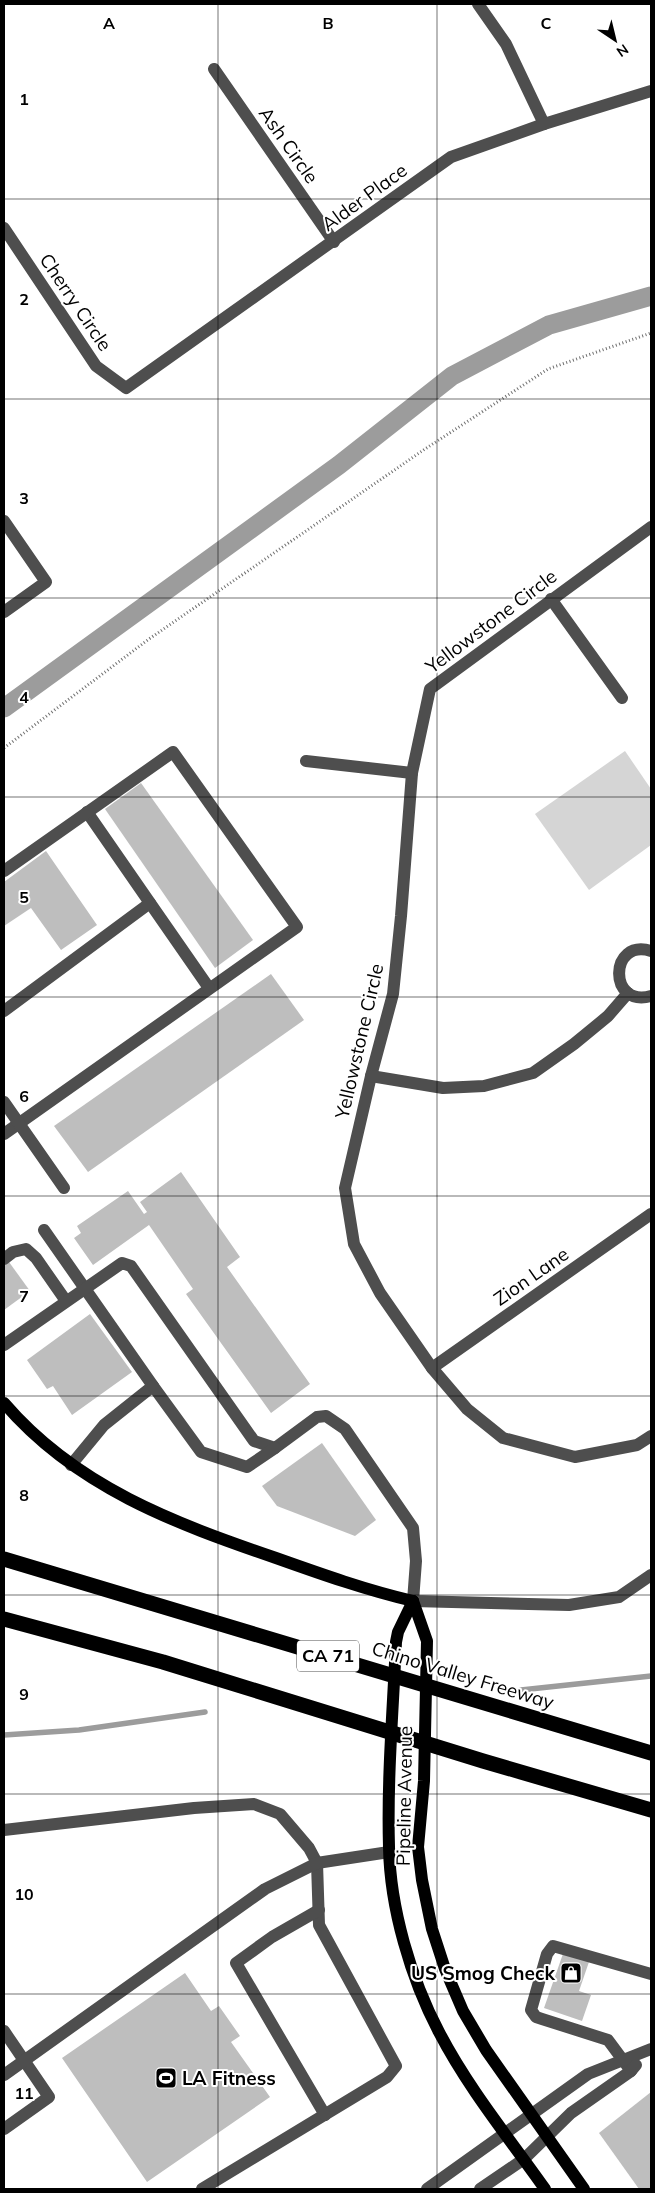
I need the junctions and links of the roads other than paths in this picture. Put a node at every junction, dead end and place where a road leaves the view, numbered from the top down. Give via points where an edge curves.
1 (478, 4) edge
2 (214, 69) dead end
3 (651, 92) edge
4 (544, 124) junction
5 (4, 228) edge
6 (334, 242) junction
7 (126, 388) joint
8 (4, 521) edge
9 (651, 527) edge
10 (551, 599) junction
11 (4, 612) edge
12 (622, 698) dead end
13 (306, 761) dead end
14 (412, 773) junction
15 (87, 812) junction
16 (4, 871) edge
17 (150, 903) junction
18 (651, 951) edge
19 (210, 988) junction
20 (628, 993) junction
21 (651, 996) edge
22 (4, 1011) edge
23 (371, 1076) junction
24 (4, 1102) edge
25 (18, 1124) junction
26 (4, 1134) edge
27 (64, 1188) dead end
28 (651, 1214) edge
29 (44, 1230) dead end
30 (4, 1259) edge
31 (85, 1288) junction
32 (66, 1301) junction
33 (4, 1345) edge
34 (432, 1368) junction
35 (153, 1386) junction
36 (4, 1403) edge
37 (651, 1436) edge
38 (275, 1448) junction
39 (71, 1465) junction
40 (4, 1559) edge
41 (651, 1575) edge
42 (413, 1601) junction
43 (4, 1619) edge
44 (651, 1753) edge
45 (651, 1810) edge
46 (4, 1830) edge
47 (389, 1852) junction
48 (317, 1863) junction
49 (319, 1910) junction
50 (651, 1974) edge
51 (4, 2030) edge
52 (650, 2050) edge
53 (25, 2060) junction
54 (627, 2066) junction
55 (4, 2074) edge
56 (325, 2115) junction
57 (531, 2115) junction
58 (4, 2129) edge
59 (506, 2133) junction
60 (546, 2136) junction
61 (524, 2159) junction
62 (202, 2189) edge
63 (427, 2189) edge
64 (480, 2189) edge
65 (545, 2189) edge
66 (584, 2189) edge

1 - 4 street via 506,44
2 - 6 street, Ash Circle
3 - 4 street, Alder Place
4 - 6 street, Alder Place via 451,157
5 - 7 street, Cherry Circle via 96,366
6 - 7 street, Alder Place
8 - 11 street via 46,582
9 - 10 street, Yellowstone Circle
10 - 12 street
10 - 14 street, Yellowstone Circle via 430,689
13 - 14 street
14 - 23 street, Yellowstone Circle via 393,994
15 - 16 street
15 - 17 street
15 - 19 street via 173,752 297,927
17 - 19 street
17 - 22 street
18 - 20 street via 632,951 621,963 619,979
19 - 25 street
20 - 21 street via 642,998
20 - 23 street via 574,1044 533,1073 484,1086 443,1088
23 - 34 street, Yellowstone Circle via 344,1188 354,1244 380,1293
24 - 25 street
25 - 26 street
25 - 27 street
28 - 34 street, Zion Lane
29 - 31 street
30 - 32 street via 26,1248
31 - 32 street
31 - 35 street
31 - 38 street via 122,1263 131,1266 254,1442
32 - 33 street
34 - 37 street, Yellowstone Circle via 467,1409 503,1438 575,1456 637,1445
35 - 38 street via 201,1452 247,1467
35 - 39 street via 104,1425
36 - 39 main road via 39,1439
38 - 42 street via 317,1418 326,1416 345,1429 414,1528
39 - 42 main road via 154,1512 290,1563
40 - 44 highway, Chino Valley Freeway / CA 71
41 - 42 street via 619,1597 569,1605
42 - 47 main road, Pipeline Avenue via 396,1642
42 - 57 main road, Pipeline Avenue via 427,1641 424,1781 418,1847 432,1929 463,2011
43 - 45 highway via 163,1662
46 - 48 street via 254,1804 280,1814 309,1848
47 - 48 street
47 - 59 main road, Pipeline Avenue via 392,1885 418,1985 439,2032 464,2075
48 - 49 street
48 - 53 street via 264,1890
49 - 56 street via 319,1925 396,2066 387,2077
49 - 56 street via 272,1937 236,1963
50 - 54 street via 553,1946 544,1964 531,2010 542,2019 608,2040
51 - 53 street
52 - 54 street
53 - 55 street
53 - 58 street via 49,2097
54 - 57 street via 588,2074
54 - 60 street
56 - 62 street
57 - 59 street
57 - 60 main road, Pipeline Avenue
59 - 61 main road, Pipeline Avenue
59 - 63 street
60 - 61 street
60 - 66 main road, Pipeline Avenue
61 - 64 street
61 - 65 main road, Pipeline Avenue

